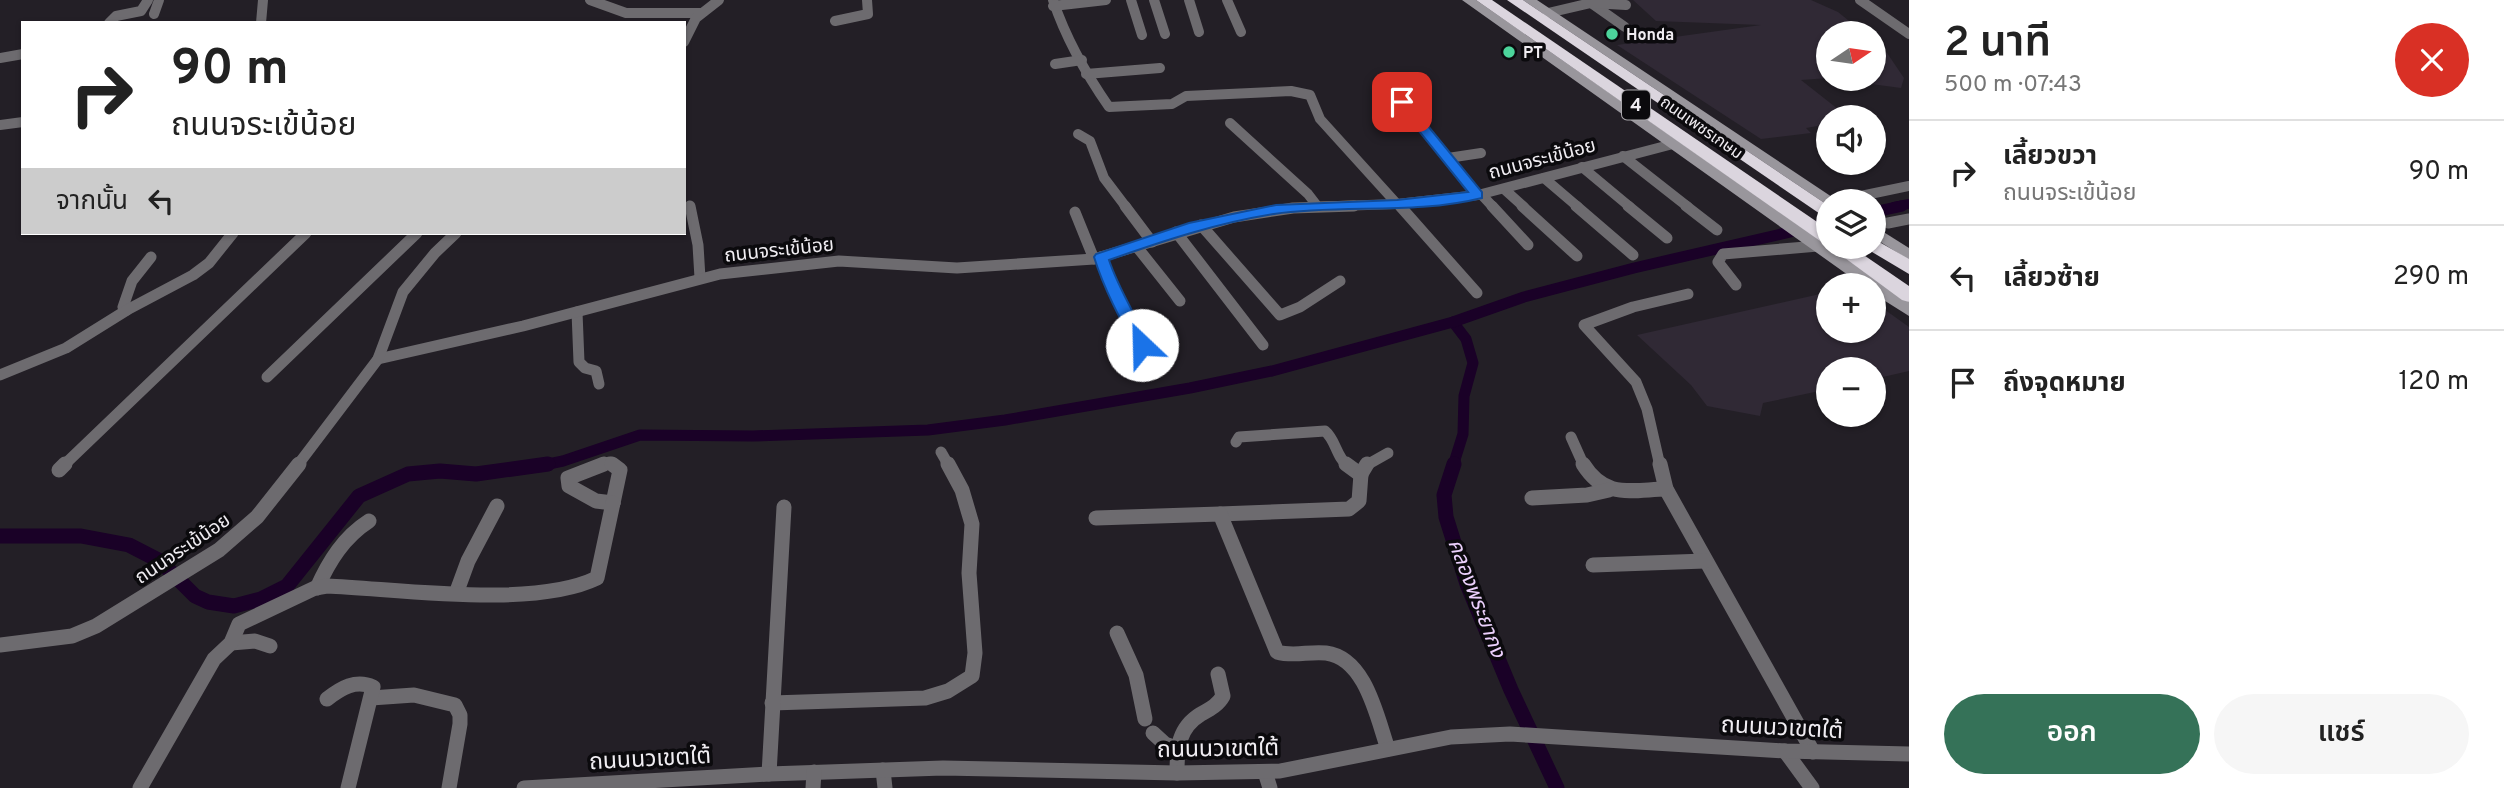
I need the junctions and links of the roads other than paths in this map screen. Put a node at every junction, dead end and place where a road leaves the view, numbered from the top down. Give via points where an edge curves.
1 (148, 0) edge
2 (159, 0) edge
3 (263, 0) edge
4 (590, 0) edge
5 (719, 0) edge
6 (867, 0) edge
7 (1106, 0) edge
8 (1131, 0) edge
9 (1154, 0) edge
10 (1189, 0) edge
11 (1227, 0) edge
12 (1468, 0) edge
13 (1483, 0) edge
14 (1514, 0) edge
15 (1860, 0) edge
16 (1053, 3) edge
17 (1591, 3) junction
18 (1527, 4) edge
19 (1626, 5) dead end
20 (701, 13) junction
21 (1548, 13) junction
22 (154, 15) dead end
23 (111, 21) edge
24 (261, 21) edge
25 (835, 21) dead end
26 (1625, 27) dead end
27 (1907, 31) edge
28 (1199, 32) dead end
29 (1241, 32) dead end
30 (1165, 34) dead end
31 (1142, 35) dead end
32 (686, 38) edge
33 (21, 54) edge
34 (0, 58) edge
35 (1082, 60) junction
36 (1055, 64) dead end
37 (1160, 68) dead end
38 (1086, 74) junction
39 (1388, 85) dead end
40 (21, 122) edge
41 (1230, 123) dead end
42 (0, 125) edge
43 (1078, 134) dead end
44 (1673, 144) junction
45 (1481, 153) dead end
46 (1623, 156) junction
47 (1448, 158) junction
48 (1582, 167) junction
49 (1544, 178) junction
50 (1909, 186) edge
51 (1504, 189) junction
52 (1886, 191) edge
53 (1479, 194) junction
54 (1816, 199) edge
55 (1816, 199) edge
56 (1398, 204) junction
57 (690, 206) dead end
58 (1318, 207) junction
59 (1075, 212) dead end
60 (1780, 212) junction
61 (1909, 219) edge
62 (1201, 225) junction
63 (1886, 226) edge
64 (1717, 230) dead end
65 (1176, 232) junction
66 (1886, 232) edge
67 (232, 235) edge
68 (304, 235) edge
69 (415, 235) edge
70 (454, 235) edge
71 (1667, 237) dead end
72 (1816, 237) edge
73 (1152, 242) junction
74 (1816, 245) edge
75 (1528, 246) dead end
76 (1137, 247) junction
77 (1886, 253) edge
78 (1909, 254) edge
79 (1633, 255) dead end
80 (1577, 256) dead end
81 (151, 257) dead end
82 (1098, 258) junction
83 (1843, 259) edge
84 (1851, 259) edge
85 (1909, 268) edge
86 (1859, 273) edge
87 (700, 278) junction
88 (1340, 281) dead end
89 (1736, 285) dead end
90 (1477, 293) dead end
91 (1688, 294) dead end
92 (1886, 294) edge
93 (1909, 295) edge
94 (1180, 301) dead end
95 (127, 310) junction
96 (1909, 310) edge
97 (577, 312) junction
98 (1142, 345) dead end
99 (1263, 345) dead end
100 (378, 359) junction
101 (0, 375) edge
102 (267, 377) dead end
103 (600, 384) dead end
104 (1572, 437) dead end
105 (1236, 442) dead end
106 (941, 452) dead end
107 (1388, 453) dead end
108 (59, 470) dead end
109 (1361, 475) junction
110 (1666, 489) junction
111 (1609, 490) junction
112 (1532, 498) dead end
113 (613, 503) dead end
114 (497, 506) dead end
115 (784, 506) dead end
116 (1220, 514) junction
117 (1096, 518) dead end
118 (369, 521) dead end
119 (1706, 561) junction
120 (1594, 565) dead end
121 (163, 585) joint
122 (317, 588) junction
123 (457, 591) junction
124 (1117, 633) dead end
125 (231, 643) junction
126 (0, 645) edge
127 (270, 646) dead end
128 (1218, 674) dead end
129 (371, 698) junction
130 (327, 699) dead end
131 (772, 703) junction
132 (1177, 748) junction
133 (1388, 749) junction
134 (1785, 751) junction
135 (1814, 752) junction
136 (1909, 754) edge
137 (883, 770) junction
138 (1265, 772) junction
139 (1177, 773) junction
140 (768, 774) junction
141 (813, 780) edge
142 (542, 787) edge
143 (140, 788) edge
144 (348, 788) edge
145 (449, 788) edge
146 (524, 788) edge
147 (885, 788) edge
148 (1270, 788) edge
149 (1812, 788) edge

1 - 23 street via 141,11
2 - 22 street
3 - 24 street
4 - 20 street via 626,13
5 - 20 street
6 - 25 street via 869,14
7 - 16 street
8 - 31 street
9 - 30 street
10 - 28 street
11 - 29 street
12 - 44 main road, 4
13 - 60 highway, ถนนเพชรเกษม / 4
14 - 18 highway, ถนนเพชรเกษม / 4
15 - 27 street
16 - 35 street
17 - 19 street
17 - 21 street
17 - 26 street
18 - 21 main road, 4
18 - 54 highway, ถนนเพชรเกษม / 4
20 - 32 street
21 - 55 main road, 4
33 - 34 street
35 - 36 street
35 - 38 street
37 - 38 street
38 - 56 street via 1111,109 1172,104 1186,96 1307,94 1320,119
39 - 47 street
40 - 42 street
41 - 58 street
43 - 73 street via 1090,141 1104,178
44 - 46 street, ถนนจระเข้น้อย
44 - 60 main road, 4
45 - 47 street
46 - 48 street, ถนนจระเข้น้อย
46 - 64 street
47 - 53 street
48 - 49 street, ถนนจระเข้น้อย
48 - 71 street
49 - 51 street, ถนนจระเข้น้อย
49 - 79 street
50 - 52 street
51 - 53 street, ถนนจระเข้น้อย
51 - 80 street
53 - 56 street, ถนนจระเข้น้อย
53 - 75 street
56 - 58 street, ถนนจระเข้น้อย
56 - 90 street
57 - 87 street
58 - 62 street, ถนนจระเข้น้อย via 1276,209
59 - 82 street
60 - 72 highway, ถนนเพชรเกษม / 4
61 - 63 street
62 - 65 street, ถนนจระเข้น้อย
62 - 88 street via 1280,315
65 - 73 street, ถนนจระเข้น้อย
65 - 99 street
66 - 78 main road
67 - 95 street via 202,269
68 - 108 street
69 - 102 street
70 - 100 street via 403,292
73 - 76 street, ถนนจระเข้น้อย
74 - 89 street via 1723,254 1720,267
76 - 82 street, ถนนจระเข้น้อย
76 - 94 street
77 - 85 highway
81 - 95 street via 125,295 123,307
82 - 87 street, ถนนจระเข้น้อย via 957,268 828,262
82 - 98 street
83 - 86 main road, 4
84 - 93 highway, ถนนเพชรเกษม / 4
87 - 97 street, ถนนจระเข้น้อย
91 - 110 street via 1584,325 1636,382
92 - 96 main road, 4
95 - 101 street via 66,348
97 - 100 street, ถนนจระเข้น้อย
97 - 103 street via 579,362 584,369 596,371
100 - 121 street, ถนนจระเข้น้อย via 257,517 219,550
104 - 111 street via 1586,468
105 - 109 street via 1254,434 1325,431 1343,462
106 - 131 street via 962,491 972,524 972,676 925,698
107 - 109 street via 1369,462
109 - 116 street via 1362,498 1349,509
110 - 111 street
110 - 119 street
111 - 112 street
113 - 123 street via 595,581 571,590
114 - 123 street
115 - 131 street
116 - 117 street
116 - 133 street via 1277,652 1329,653 1349,662
118 - 122 street via 349,537
119 - 120 street
119 - 135 street
121 - 126 street, ถนนจระเข้น้อย via 72,636
122 - 123 street
122 - 125 street via 243,621
124 - 132 street via 1136,675 1149,726 1165,744
125 - 127 street
125 - 143 street via 217,654
128 - 132 street via 1225,697 1192,719
129 - 130 street via 372,685 360,684 345,686
129 - 144 street
129 - 145 street via 418,693 455,705 460,724
131 - 140 street
132 - 139 street
133 - 134 street, ถนนนวเขตใต้ via 1451,737 1510,734
133 - 138 street, ถนนนวเขตใต้
134 - 135 street, ถนนนวเขตใต้
134 - 149 street
135 - 136 street, ถนนนวเขตใต้
137 - 139 street, ถนนนวเขตใต้
137 - 141 street, ถนนนวเขตใต้
137 - 147 street
138 - 139 street, ถนนนวเขตใต้
138 - 148 street
140 - 141 street, ถนนนวเขตใต้
140 - 142 street, ถนนนวเขตใต้
142 - 146 street, ถนนนวเขตใต้

